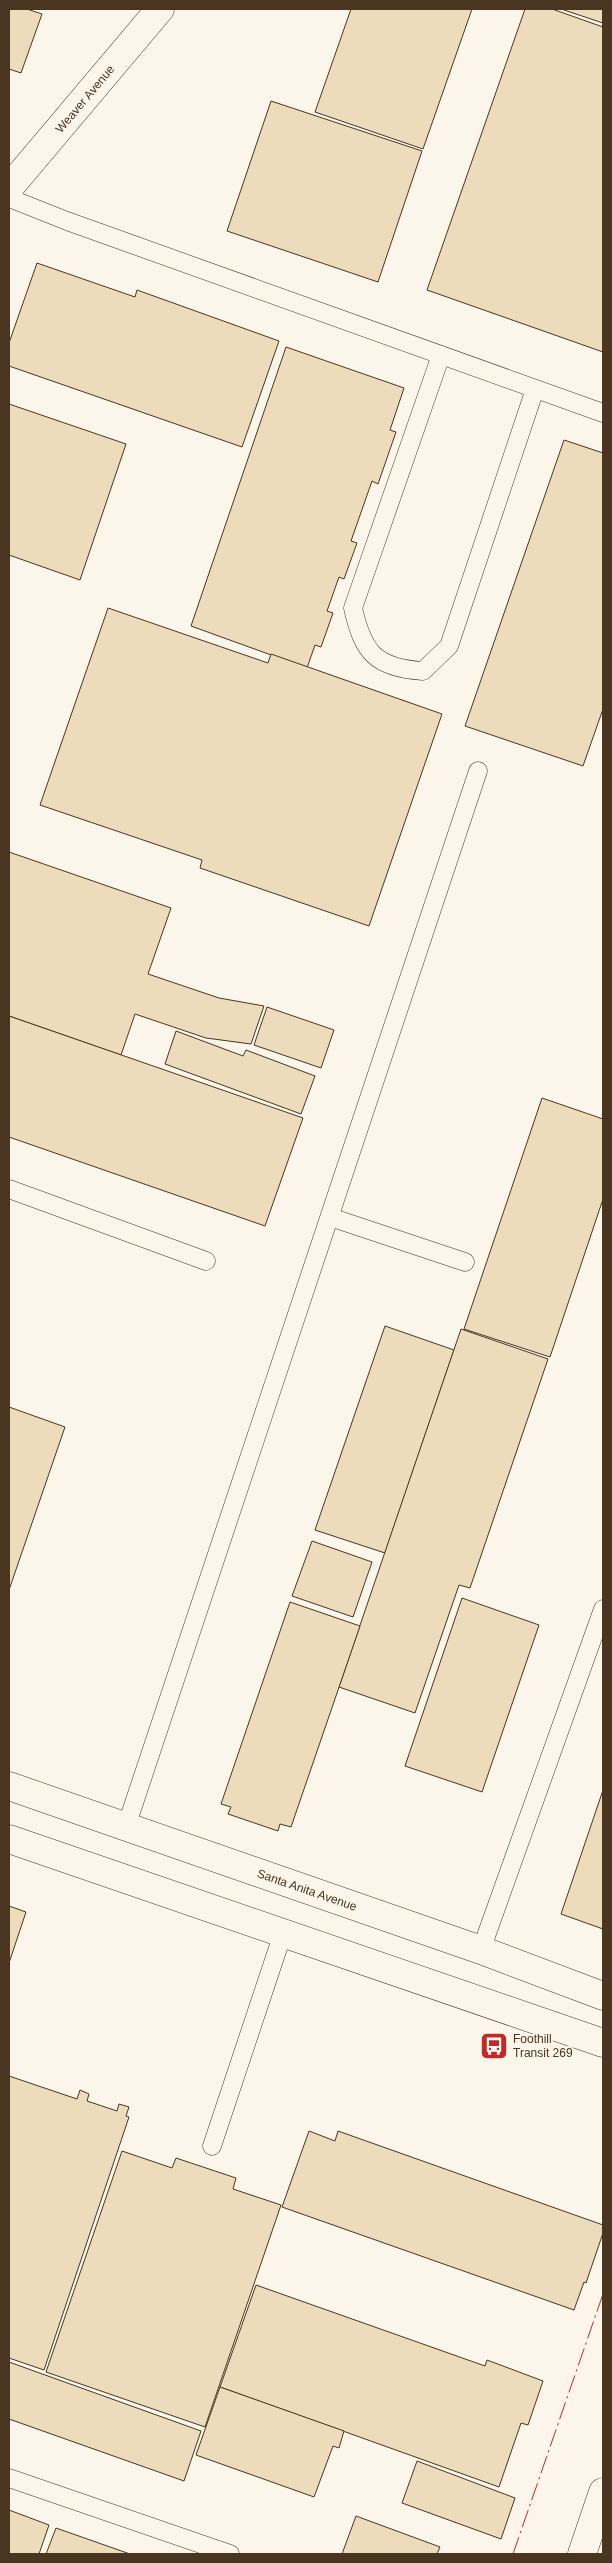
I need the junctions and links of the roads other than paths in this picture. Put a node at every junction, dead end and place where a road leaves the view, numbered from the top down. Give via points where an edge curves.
1 (160, 9) edge
2 (9, 188) edge
3 (9, 198) edge
4 (441, 355) junction
5 (535, 389) junction
6 (603, 413) edge
7 (478, 771) dead end
8 (9, 1189) edge
9 (330, 1217) junction
10 (206, 1261) dead end
11 (465, 1262) dead end
12 (603, 1609) edge
13 (9, 1786) edge
14 (126, 1827) junction
15 (9, 1839) edge
16 (283, 1933) junction
17 (481, 1950) junction
18 (603, 1996) edge
19 (603, 2043) edge
20 (212, 2146) dead end
21 (9, 2478) edge
22 (603, 2492) edge
23 (598, 2521) edge
24 (230, 2554) edge
25 (582, 2554) edge

1 - 2 main road, Weaver Avenue
3 - 4 lane
4 - 5 lane
4 - 5 lane via 353,608 358,631 374,657 399,670 423,671 449,646
5 - 6 lane
7 - 9 lane
8 - 10 lane
9 - 11 lane
9 - 14 lane
12 - 17 lane
13 - 14 main road, Santa Anita Avenue
14 - 17 main road, Santa Anita Avenue
15 - 16 main road
16 - 19 main road
16 - 20 lane
17 - 18 main road, Santa Anita Avenue
21 - 24 lane
22 - 23 main road
23 - 25 main road

